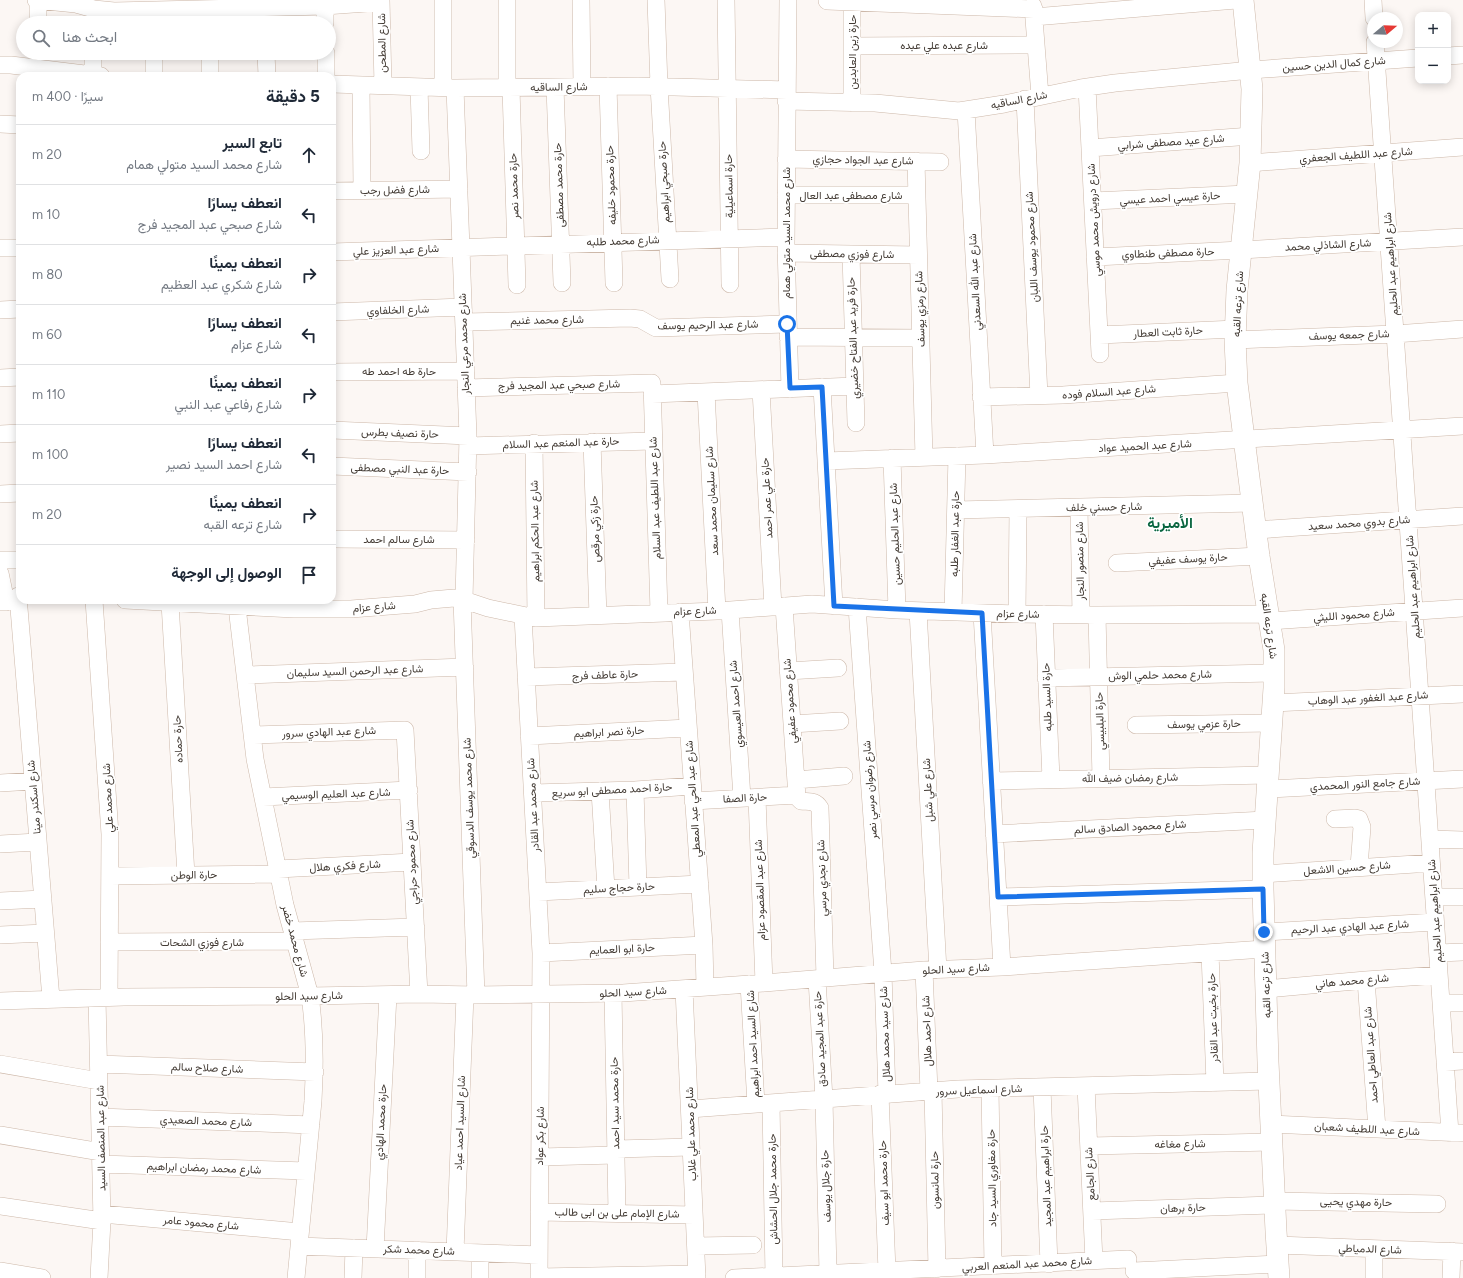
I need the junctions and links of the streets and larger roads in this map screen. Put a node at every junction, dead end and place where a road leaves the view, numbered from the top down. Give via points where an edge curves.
1 (40, 0) edge
2 (443, 0) edge
3 (506, 0) edge
4 (581, 0) edge
5 (656, 0) edge
6 (726, 0) edge
7 (788, 0) edge
8 (1236, 0) edge
9 (1243, 0) edge
10 (1373, 0) edge
11 (381, 1) edge
12 (827, 1) dead end
13 (852, 2) junction
14 (325, 3) edge
15 (1034, 9) edge
16 (266, 10) edge
17 (94, 11) edge
18 (154, 11) edge
19 (210, 11) edge
20 (1374, 12) edge
21 (39, 16) edge
22 (325, 16) edge
23 (1036, 45) junction
24 (852, 46) junction
25 (1376, 48) edge
26 (1463, 55) edge
27 (1451, 56) edge
28 (1415, 58) edge
29 (94, 60) edge
30 (154, 60) edge
31 (210, 60) edge
32 (266, 60) edge
33 (326, 60) edge
34 (1377, 61) junction
35 (0, 65) edge
36 (38, 66) edge
37 (1251, 70) junction
38 (72, 72) edge
39 (95, 72) edge
40 (154, 72) edge
41 (210, 72) edge
42 (266, 72) edge
43 (326, 72) edge
44 (336, 84) edge
45 (361, 85) junction
46 (383, 86) junction
47 (582, 86) junction
48 (608, 86) junction
49 (659, 86) junction
50 (419, 87) junction
51 (555, 87) junction
52 (1086, 87) junction
53 (449, 88) junction
54 (509, 88) junction
55 (728, 88) junction
56 (786, 96) junction
57 (1033, 98) junction
58 (852, 103) junction
59 (966, 110) junction
60 (0, 124) edge
61 (16, 125) edge
62 (1251, 136) junction
63 (1463, 147) edge
64 (1090, 148) junction
65 (421, 151) dead end
66 (1383, 152) junction
67 (786, 160) junction
68 (916, 161) junction
69 (940, 162) dead end
70 (1250, 163) junction
71 (459, 189) junction
72 (362, 190) junction
73 (336, 191) edge
74 (786, 194) junction
75 (1247, 194) junction
76 (917, 195) junction
77 (1093, 201) junction
78 (1463, 237) edge
79 (730, 238) junction
80 (667, 240) junction
81 (1389, 241) junction
82 (613, 242) junction
83 (561, 244) junction
84 (786, 245) junction
85 (516, 246) junction
86 (0, 248) edge
87 (16, 248) edge
88 (461, 248) junction
89 (1241, 250) junction
90 (336, 252) edge
91 (851, 254) junction
92 (918, 255) junction
93 (1096, 256) junction
94 (670, 278) dead end
95 (562, 283) dead end
96 (614, 283) dead end
97 (730, 284) dead end
98 (516, 285) dead end
99 (16, 309) edge
100 (0, 310) edge
101 (336, 312) edge
102 (463, 315) junction
103 (630, 318) joint
104 (1463, 329) edge
105 (788, 331) junction
106 (1236, 334) junction
107 (1395, 334) junction
108 (1100, 335) junction
109 (853, 338) junction
110 (921, 338) junction
111 (1100, 354) dead end
112 (466, 371) junction
113 (336, 372) edge
114 (16, 377) edge
115 (0, 378) edge
116 (1237, 383) junction
117 (855, 386) junction
118 (822, 387) junction
119 (466, 388) junction
120 (790, 388) junction
121 (652, 389) junction
122 (761, 390) junction
123 (706, 392) junction
124 (1039, 396) junction
125 (981, 397) junction
126 (856, 423) dead end
127 (1463, 426) edge
128 (336, 430) edge
129 (1402, 430) junction
130 (16, 433) edge
131 (0, 434) edge
132 (1244, 440) junction
133 (468, 441) junction
134 (653, 441) junction
135 (592, 442) junction
136 (534, 444) junction
137 (985, 455) junction
138 (957, 456) junction
139 (924, 457) junction
140 (892, 458) junction
141 (826, 461) junction
142 (336, 466) edge
143 (468, 472) junction
144 (16, 493) edge
145 (0, 494) edge
146 (1252, 503) junction
147 (1079, 508) junction
148 (1018, 509) junction
149 (956, 510) junction
150 (1463, 516) edge
151 (1408, 520) junction
152 (1256, 530) junction
153 (336, 539) edge
154 (466, 540) junction
155 (1259, 556) junction
156 (0, 560) edge
157 (16, 560) edge
158 (1117, 563) dead end
159 (0, 573) edge
160 (10, 598) edge
161 (463, 600) junction
162 (94, 604) edge
163 (180, 604) edge
164 (221, 604) edge
165 (242, 605) edge
166 (308, 605) edge
167 (834, 606) junction
168 (778, 607) junction
169 (857, 607) junction
170 (1463, 608) edge
171 (724, 610) junction
172 (896, 610) junction
173 (918, 611) junction
174 (1414, 611) junction
175 (659, 612) junction
176 (680, 612) junction
177 (953, 612) junction
178 (982, 613) junction
179 (1017, 614) junction
180 (1044, 614) junction
181 (1089, 615) junction
182 (598, 616) junction
183 (529, 617) junction
184 (1268, 618) junction
185 (464, 666) junction
186 (838, 668) dead end
187 (788, 671) junction
188 (684, 672) junction
189 (1274, 673) junction
190 (246, 675) junction
191 (526, 677) junction
192 (1098, 677) junction
193 (1046, 678) junction
194 (1463, 694) edge
195 (1420, 696) junction
196 (1272, 713) junction
197 (840, 721) dead end
198 (792, 724) junction
199 (1136, 725) dead end
200 (688, 728) junction
201 (405, 730) joint
202 (253, 735) junction
203 (530, 736) junction
204 (844, 776) dead end
205 (1101, 778) junction
206 (1463, 778) edge
207 (1051, 780) junction
208 (1426, 780) junction
209 (33, 781) junction
210 (991, 781) junction
211 (1268, 782) junction
212 (0, 783) edge
213 (796, 788) junction
214 (409, 790) junction
215 (635, 790) junction
216 (600, 791) junction
217 (693, 793) junction
218 (532, 794) junction
219 (263, 797) junction
220 (750, 798) junction
221 (1335, 819) dead end
222 (1265, 820) junction
223 (994, 834) junction
224 (1430, 839) junction
225 (1463, 840) edge
226 (38, 842) junction
227 (0, 844) edge
228 (412, 862) junction
229 (1431, 863) junction
230 (1359, 867) junction
231 (278, 872) junction
232 (186, 875) junction
233 (110, 876) junction
234 (1263, 881) junction
235 (700, 884) junction
236 (638, 887) junction
237 (606, 889) junction
238 (538, 892) junction
239 (998, 897) junction
240 (1434, 897) junction
241 (1463, 897) edge
242 (43, 899) junction
243 (0, 901) edge
244 (1435, 922) junction
245 (416, 927) junction
246 (45, 933) junction
247 (0, 935) edge
248 (293, 936) junction
249 (1264, 941) junction
250 (109, 942) junction
251 (704, 945) junction
252 (1463, 952) edge
253 (541, 953) junction
254 (1210, 953) junction
255 (1438, 953) junction
256 (1002, 967) junction
257 (931, 970) junction
258 (883, 973) junction
259 (1439, 975) junction
260 (821, 979) junction
261 (1366, 980) junction
262 (756, 984) junction
263 (705, 987) junction
264 (684, 989) junction
265 (1266, 989) junction
266 (613, 993) junction
267 (419, 994) junction
268 (388, 995) junction
269 (471, 995) junction
270 (541, 995) junction
271 (310, 996) junction
272 (103, 997) junction
273 (51, 999) junction
274 (0, 1000) edge
275 (1441, 1003) junction
276 (1463, 1003) edge
277 (1445, 1062) junction
278 (1463, 1062) edge
279 (0, 1064) edge
280 (99, 1072) junction
281 (315, 1072) junction
282 (1269, 1082) junction
283 (1215, 1083) junction
284 (1086, 1086) junction
285 (1042, 1088) junction
286 (990, 1089) junction
287 (931, 1091) junction
288 (883, 1094) junction
289 (824, 1099) junction
290 (764, 1103) junction
291 (690, 1110) junction
292 (100, 1117) junction
293 (311, 1125) junction
294 (1377, 1129) junction
295 (1272, 1133) junction
296 (1456, 1133) edge
297 (0, 1135) edge
298 (1089, 1146) junction
299 (691, 1147) junction
300 (616, 1152) junction
301 (540, 1157) junction
302 (101, 1158) junction
303 (306, 1171) junction
304 (1275, 1203) junction
305 (1436, 1204) dead end
306 (0, 1206) edge
307 (1092, 1211) junction
308 (539, 1212) junction
309 (617, 1213) junction
310 (694, 1215) junction
311 (102, 1218) junction
312 (299, 1239) junction
313 (696, 1246) junction
314 (754, 1246) dead end
315 (354, 1248) junction
316 (375, 1249) junction
317 (1374, 1249) junction
318 (417, 1250) junction
319 (455, 1252) junction
320 (1458, 1252) edge
321 (480, 1253) junction
322 (539, 1255) junction
323 (1094, 1261) junction
324 (1278, 1262) edge
325 (1049, 1264) junction
326 (1131, 1265) joint
327 (989, 1270) edge
328 (0, 1271) edge
329 (887, 1271) junction
330 (932, 1272) edge
331 (834, 1274) edge
332 (697, 1276) edge
333 (779, 1276) edge
334 (42, 1278) edge
335 (99, 1278) edge
336 (296, 1278) edge
337 (354, 1278) edge
338 (417, 1278) edge
339 (480, 1278) edge
340 (539, 1278) edge
341 (734, 1278) edge
342 (1374, 1278) edge
343 (1451, 1278) edge

1 - 17 street via 76,4
1 - 21 street
2 - 53 street, شارع محمد مرعي النجار
3 - 54 street, حارة محمد نصر
4 - 47 street
5 - 49 street, حارة صبحي ابراهيم
6 - 55 street, حارة اسماعيلية
7 - 56 street, شارع محمد السيد متولي همام
8 - 15 street
9 - 37 street, شارع ترعه القبه
10 - 20 street
11 - 14 street
11 - 46 street, شارع المطحن
12 - 13 street
13 - 15 street
13 - 24 street, حارة زين العابدين
14 - 16 street
14 - 22 street
15 - 23 street, شارع محمود يوسف اللبان
16 - 19 street
17 - 18 street
18 - 19 street
23 - 24 street, شارع عبده علي عبده
23 - 57 street, شارع محمود يوسف اللبان
24 - 58 street, حارة زين العابدين
25 - 34 street, شارع ابراهيم عبد الحليم
26 - 27 street
28 - 34 street, شارع كمال الدين حسين
29 - 39 street
30 - 40 street
31 - 41 street
32 - 42 street
33 - 43 street
34 - 37 street, شارع كمال الدين حسين
34 - 66 street, شارع ابراهيم عبد الحليم
35 - 36 street
36 - 38 street
37 - 52 street, شارع الساقيه
37 - 62 street, شارع ترعه القبه
44 - 45 street, شارع الساقيه
45 - 46 street, شارع الساقيه
45 - 72 street
46 - 50 street, شارع الساقيه
47 - 48 street, شارع الساقيه
47 - 51 street, شارع الساقيه
48 - 49 street, شارع الساقيه
48 - 82 street, حارة محمود خليفه
49 - 55 street, شارع الساقيه
49 - 80 street, حارة صبحي ابراهيم
50 - 53 street, شارع الساقيه
50 - 65 street
51 - 54 street, شارع الساقيه
51 - 83 street, حارة محمد مصطفى
52 - 57 street, شارع الساقيه
52 - 64 street, شارع درويش محمد موسي
53 - 54 street, شارع الساقيه
53 - 71 street, شارع محمد مرعي النجار
54 - 85 street, حارة محمد نصر
55 - 56 street, شارع الساقيه
55 - 79 street, حارة اسماعيلية
56 - 58 street, شارع الساقيه
56 - 67 street, شارع محمد السيد متولي همام
57 - 59 street, شارع الساقيه
57 - 124 street, شارع محمود يوسف اللبان
58 - 59 street, شارع الساقيه
59 - 125 street, شارع عبد الله السعدني
60 - 61 street
62 - 64 street, شارع عيد مصطفى شرابي
62 - 70 street, شارع ترعه القبه
63 - 66 street, شارع عبد اللطيف الجعفري
64 - 77 street, شارع درويش محمد موسي
66 - 70 street, شارع عبد اللطيف الجعفري
66 - 81 street, شارع ابراهيم عبد الحليم
67 - 68 street, شارع عبد الجواد حجازي
67 - 74 street, شارع محمد السيد متولي همام
68 - 69 street, شارع عبد الجواد حجازي
68 - 76 street, شارع رمزي يوسف
70 - 75 street, شارع ترعه القبه
71 - 72 street, شارع فضل رجب
71 - 88 street, شارع محمد مرعي النجار
72 - 73 street, شارع فضل رجب
74 - 76 street, شارع مصطفى عبد العال
74 - 84 street, شارع محمد السيد متولي همام
75 - 77 street, حارة عيسي احمد عيسي
75 - 89 street, شارع ترعه القبه
76 - 92 street, شارع رمزي يوسف
77 - 93 street, شارع درويش محمد موسي
78 - 81 street, شارع الشاذلي محمد
79 - 80 street, شارع محمد طلبه
79 - 84 street, شارع محمد طلبه
79 - 97 street, حارة اسماعيلية
80 - 82 street, شارع محمد طلبه
80 - 94 street, حارة صبحي ابراهيم
81 - 89 street, شارع الشاذلي محمد
81 - 107 street, شارع ابراهيم عبد الحليم
82 - 83 street, شارع محمد طلبه
82 - 96 street, حارة محمود خليفه
83 - 85 street, شارع محمد طلبه
83 - 95 street, حارة محمد مصطفى
84 - 91 street, شارع فوزي مصطفى
84 - 105 street, شارع محمد السيد متولي همام
85 - 88 street, شارع محمد طلبه
85 - 98 street, حارة محمد نصر
86 - 87 street
88 - 90 street, شارع عبد العزيز علي
88 - 102 street, شارع محمد مرعي النجار
89 - 93 street, حارة مصطفى طنطاوي
89 - 106 street, شارع ترعه القبه
91 - 92 street, شارع فوزي مصطفى
91 - 109 street, حارة فريد عبد الفتاح خضيري
92 - 110 street, شارع رمزي يوسف
93 - 108 street, شارع درويش محمد موسي
99 - 100 street
101 - 102 street, شارع الخلفاوي
102 - 103 street, شارع محمد غنيم
102 - 112 street, شارع محمد مرعي النجار
103 - 105 street, شارع عبد الرحيم يوسف via 640,319 656,328
104 - 107 street, شارع جمعه يوسف
105 - 109 street, شارع عبد الرحيم يوسف
105 - 120 street, شارع محمد السيد متولي همام
106 - 107 street, شارع جمعه يوسف
106 - 108 street, حارة ثابت العطار
106 - 116 street, شارع ترعه القبه
107 - 129 street, شارع ابراهيم عبد الحليم
108 - 111 street, شارع درويش محمد موسي
109 - 110 street, شارع عبد الرحيم يوسف
109 - 117 street, حارة فريد عبد الفتاح خضيري
110 - 139 street, شارع رمزي يوسف
112 - 113 street, حارة طه احمد طه
112 - 119 street, شارع محمد مرعي النجار
114 - 115 street
116 - 124 street, شارع عبد السلام فوده
116 - 132 street, شارع ترعه القبه
117 - 118 street, شارع صبحي عبد المجيد فرج
117 - 126 street, حارة فريد عبد الفتاح خضيري
118 - 120 street, شارع صبحي عبد المجيد فرج
118 - 141 street
119 - 121 street, شارع صبحي عبد المجيد فرج
119 - 133 street, شارع محمد مرعي النجار
120 - 122 street, شارع صبحي عبد المجيد فرج
121 - 123 street, شارع صبحي عبد المجيد فرج
121 - 134 street, شارع عبد اللطيف عبد السلام
122 - 123 street, شارع صبحي عبد المجيد فرج
122 - 168 street, حارة علي عمر احمد
123 - 171 street, شارع سليمان محمد سعد
124 - 125 street, شارع عبد السلام فوده
125 - 137 street, شارع عبد الله السعدني
127 - 129 street, شارع عبد الحميد عواد
128 - 133 street, حارة نصيف بطرس
129 - 132 street, شارع عبد الحميد عواد
129 - 151 street, شارع ابراهيم عبد الحليم
130 - 131 street
132 - 137 street, شارع عبد الحميد عواد
132 - 146 street, شارع ترعه القبه
133 - 136 street, حارة عبد المنعم عبد السلام
133 - 143 street, شارع محمد مرعي النجار
134 - 135 street, حارة عبد المنعم عبد السلام
134 - 175 street, شارع عبد اللطيف عبد السلام
135 - 136 street, حارة عبد المنعم عبد السلام
135 - 182 street, حارة زكي مرقص
136 - 183 street, شارع عبد الحكم ابراهيم
137 - 138 street, شارع عبد الحميد عواد
138 - 139 street, شارع عبد الحميد عواد
138 - 149 street, حارة عبد الغفار طلبه
139 - 140 street, شارع عبد الحميد عواد
140 - 141 street, شارع عبد الحميد عواد
140 - 172 street, شارع عبد الحليم حسين
141 - 167 street
142 - 143 street, حارة عبد النبي مصطفى
143 - 154 street, شارع محمد مرعي النجار
144 - 145 street
146 - 147 street, شارع حسني خلف
146 - 152 street, شارع ترعه القبه
147 - 148 street, شارع حسني خلف
147 - 181 street, شارع منصور النجار
148 - 149 street, شارع حسني خلف
148 - 179 street
149 - 177 street, حارة عبد الغفار طلبه
150 - 151 street, شارع بدوي محمد سعيد
151 - 152 street, شارع بدوي محمد سعيد
151 - 174 street, شارع ابراهيم عبد الحليم
152 - 155 street, شارع ترعه القبه
153 - 154 street, شارع سالم احمد
154 - 161 street, شارع محمد مرعي النجار
155 - 158 street, حارة يوسف عفيفي
155 - 184 street, شارع ترعه القبه
156 - 157 street
159 - 160 street, شارع اسكندر مينا
160 - 209 street, شارع اسكندر مينا
161 - 166 street, شارع عزام via 446,598 415,604 351,609
161 - 183 street, شارع عزام
161 - 185 street, شارع محمد يوسف الدسوقي
162 - 233 street, شارع محمد علي via 108,798
163 - 232 street, حارة حماده
164 - 165 street, شارع عزام
165 - 166 street, شارع عزام
165 - 190 street, شارع محمد خضر
167 - 168 street, شارع عزام via 812,604
167 - 169 street, شارع عزام
168 - 171 street, شارع عزام
168 - 187 street, شارع محمود عفيفي
169 - 172 street, شارع عزام
169 - 258 street, شارع رضوان مرسي نصر
170 - 174 street, شارع محمود الليثي
171 - 176 street, شارع عزام
171 - 220 street, شارع احمد العيسوي
172 - 173 street, شارع عزام
173 - 177 street, شارع عزام
173 - 257 street, شارع علي شبل
174 - 184 street, شارع محمود الليثي
174 - 195 street, شارع ابراهيم عبد الحليم
175 - 176 street, شارع عزام
175 - 182 street, شارع عزام
176 - 188 street, شارع عبد الحي عبد المعطي
177 - 178 street, شارع عزام
178 - 179 street, شارع عزام
178 - 210 street
179 - 180 street, شارع عزام
180 - 181 street, شارع عزام
180 - 193 street, حارة السيد طلبه
181 - 184 street, شارع عزام
181 - 192 street, حارة البلبيسي
182 - 183 street, شارع عزام
183 - 191 street, شارع محمد عبد القادر
184 - 189 street, شارع ترعه القبه via 1274,650
185 - 190 street, شارع عبد الرحمن السيد سليمان
185 - 269 street, شارع محمد يوسف الدسوقي
186 - 187 street
187 - 198 street, شارع محمود عفيفي
188 - 191 street, حارة عاطف فرج
188 - 200 street, شارع عبد الحي عبد المعطي
189 - 192 street, شارع محمد حلمي الوش
189 - 196 street, شارع ترعه القبه
190 - 202 street, شارع محمد خضر
191 - 203 street, شارع محمد عبد القادر
192 - 193 street, شارع محمد حلمي الوش
192 - 205 street, حارة البلبيسي
193 - 207 street, حارة السيد طلبه
194 - 195 street, شارع عبد الغفور عبد الوهاب
195 - 196 street, شارع عبد الغفور عبد الوهاب
195 - 208 street, شارع ابراهيم عبد الحليم
196 - 199 street, حارة عزمي يوسف
196 - 211 street, شارع ترعه القبه
197 - 198 street
198 - 213 street, شارع محمود عفيفي
200 - 203 street, حارة نصر ابراهيم
200 - 217 street, شارع عبد الحي عبد المعطي
201 - 202 street, شارع عبد الهادي سرور
201 - 214 street, شارع محمود حراجي
202 - 219 street, شارع محمد خضر
203 - 218 street, شارع محمد عبد القادر
204 - 213 street, حارة الصفا
205 - 207 street, شارع رمضان ضيف الله
205 - 211 street, شارع رمضان ضيف الله
206 - 208 street, شارع جامع النور المحمدي
207 - 210 street, شارع رمضان ضيف الله
208 - 211 street, شارع جامع النور المحمدي
208 - 224 street, شارع ابراهيم عبد الحليم
209 - 212 street
209 - 226 street, شارع اسكندر مينا
210 - 223 street
211 - 222 street, شارع ترعه القبه
213 - 220 street, حارة الصفا
213 - 260 street, شارع نجدي مرسي via 799,801 814,802 820,808
214 - 219 street, شارع عبد العليم الوسيمي
214 - 228 street, شارع محمود حراجي
215 - 216 street, حارة احمد مصطفى ابو سريع
215 - 217 street, حارة احمد مصطفى ابو سريع
215 - 236 street
216 - 218 street, حارة احمد مصطفى ابو سريع
216 - 237 street
217 - 220 street, حارة الصفا
217 - 235 street, شارع عبد الحي عبد المعطي
218 - 238 street, شارع محمد عبد القادر
219 - 231 street, شارع محمد خضر
220 - 262 street, شارع عبد المقصود عزام
221 - 230 street via 1355,818 1361,822
222 - 223 street, شارع محمود الصادق سالم
222 - 234 street, شارع ترعه القبه
223 - 239 street
224 - 225 street
224 - 229 street, شارع ابراهيم عبد الحليم
226 - 227 street
226 - 242 street, شارع اسكندر مينا
228 - 231 street, شارع فكري هلال
228 - 245 street, شارع محمود حراجي
229 - 230 street, شارع حسين الاشعل
229 - 240 street, شارع ابراهيم عبد الحليم
230 - 234 street, شارع حسين الاشعل
231 - 232 street, حارة الوطن
231 - 248 street, شارع محمد خضر
232 - 233 street, حارة الوطن
233 - 250 street, شارع محمد علي
234 - 239 street, شارع حسين الاشعل
234 - 249 street, شارع ترعه القبه
235 - 236 street, حارة حجاج سليم
235 - 251 street, شارع عبد الحي عبد المعطي
236 - 237 street, حارة حجاج سليم
237 - 238 street, حارة حجاج سليم
238 - 253 street, شارع محمد عبد القادر
239 - 256 street
240 - 241 street
240 - 244 street, شارع ابراهيم عبد الحليم
242 - 243 street
242 - 246 street, شارع اسكندر مينا
244 - 249 street, شارع عبد الهادي عبد الرحيم
244 - 255 street, شارع ابراهيم عبد الحليم
245 - 248 street, شارع فوزي الشحات
245 - 267 street, شارع محمود حراجي
246 - 247 street
246 - 273 street, شارع اسكندر مينا
248 - 250 street, شارع فوزي الشحات
248 - 271 street, شارع محمد خضر
249 - 254 street, شارع سيد الحلو
249 - 265 street, شارع ترعه القبه
250 - 272 street, شارع محمد علي
251 - 253 street, حارة ابو العمايم
251 - 263 street, شارع عبد الحي عبد المعطي
252 - 255 street
253 - 270 street, شارع محمد عبد القادر
254 - 256 street, شارع سيد الحلو
254 - 283 street, حارة بخيت عبد القادر
255 - 259 street, شارع ابراهيم عبد الحليم
256 - 257 street, شارع سيد الحلو
257 - 258 street, شارع سيد الحلو
257 - 287 street, شارع احمد هلال
258 - 260 street, شارع سيد الحلو
258 - 288 street, شارع سيد محمد هلال
259 - 261 street, شارع محمد هاني
259 - 275 street, شارع ابراهيم عبد الحليم
260 - 262 street, شارع سيد الحلو
260 - 289 street, حارة عبد المجيد صادق
261 - 265 street, شارع محمد هاني
261 - 294 street, شارع عبد العاطي احمد
262 - 263 street, شارع سيد الحلو
262 - 290 street, شارع السيد احمد ابراهيم
263 - 264 street, شارع سيد الحلو
264 - 266 street, شارع سيد الحلو
264 - 291 street, شارع محمد علي غلاب
265 - 282 street, شارع ترعه القبه
266 - 270 street, شارع سيد الحلو
266 - 300 street, حارة محمد سيد احمد
267 - 268 street, شارع سيد الحلو
267 - 269 street, شارع سيد الحلو
268 - 271 street, شارع سيد الحلو
268 - 316 street, حارة محمد الهادي
269 - 270 street, شارع سيد الحلو
269 - 319 street, شارع السيد احمد عياد
270 - 301 street, شارع بكر عواد
271 - 272 street, شارع سيد الحلو
271 - 281 street, شارع محمد خضر
272 - 273 street, شارع سيد الحلو
272 - 280 street, شارع عبد المنصف السيد
273 - 274 street, شارع سيد الحلو
275 - 276 street
275 - 277 street, شارع ابراهيم عبد الحليم
277 - 278 street
277 - 296 street, شارع ابراهيم عبد الحليم
279 - 280 street, شارع صلاح سالم
280 - 281 street, شارع صلاح سالم
280 - 292 street, شارع عبد المنصف السيد
281 - 293 street, شارع محمد خضر
282 - 283 street, شارع اسماعيل سرور
282 - 295 street, شارع ترعه القبه
283 - 284 street, شارع اسماعيل سرور
284 - 285 street, شارع اسماعيل سرور
284 - 298 street, شارع الجامع
285 - 286 street, شارع اسماعيل سرور
285 - 325 street, حارة ابراهيم عبد المجيد
286 - 287 street, شارع اسماعيل سرور
286 - 327 street, حارة مغاوري السيد جاد
287 - 288 street, شارع اسماعيل سرور
287 - 330 street, حارة لمانسون
288 - 289 street, شارع اسماعيل سرور
288 - 329 street, حارة محمد ابو سيف
289 - 290 street, شارع اسماعيل سرور
289 - 331 street, حارة جلال يوسف
290 - 291 street, شارع اسماعيل سرور
290 - 333 street, حارة محمد جلال الحشاش
291 - 299 street, شارع محمد علي غلاب
292 - 293 street, شارع محمد الصعيدي
292 - 302 street, شارع عبد المنصف السيد
293 - 303 street, شارع محمد خضر
294 - 295 street, شارع عبد اللطيف شعبان
294 - 296 street, شارع عبد اللطيف شعبان
295 - 298 street, شارع مغاغه
295 - 304 street, شارع ترعه القبه
297 - 302 street, شارع محمد رمضان ابراهيم
298 - 307 street, شارع الجامع
299 - 300 street
299 - 310 street, شارع محمد علي غلاب
300 - 301 street
300 - 309 street, حارة محمد سيد احمد
301 - 308 street, شارع بكر عواد
302 - 303 street, شارع محمد رمضان ابراهيم
302 - 311 street, شارع عبد المنصف السيد
303 - 312 street, شارع محمد خضر
304 - 305 street, حارة مهدي يحيى
304 - 307 street, حارة برهان
304 - 324 street, شارع ترعه القبه
306 - 311 street, شارع محمود عامر
307 - 323 street, شارع الجامع
308 - 309 street, شارع الإمام على بن ابى طالب
308 - 322 street, شارع بكر عواد
309 - 310 street, شارع الإمام على بن ابى طالب
310 - 313 street, شارع محمد علي غلاب
311 - 312 street, شارع محمود عامر
311 - 335 street, شارع عبد المنصف السيد
312 - 315 street, شارع محمد شكر
312 - 336 street, شارع محمد خضر
313 - 314 street
313 - 332 street, شارع محمد علي غلاب
315 - 316 street, شارع محمد شكر
315 - 337 street
316 - 318 street, شارع محمد شكر
317 - 320 street, شارع الدمياطي
317 - 324 street, شارع الدمياطي
317 - 342 street
318 - 319 street, شارع محمد شكر
318 - 338 street
319 - 321 street, شارع محمد شكر
320 - 343 street
321 - 322 street, شارع محمد شكر
321 - 339 street
322 - 340 street, شارع بكر عواد
323 - 325 street, شارع محمد عبد المنعم العربي
323 - 326 street, شارع محمد عبد المنعم العربي
324 - 326 street, شارع الدمياطي
325 - 327 street, شارع محمد عبد المنعم العربي
327 - 330 street, شارع محمد عبد المنعم العربي
328 - 334 street
329 - 330 street, شارع محمد عبد المنعم العربي
329 - 331 street, شارع محمد عبد المنعم العربي
331 - 333 street, شارع محمد عبد المنعم العربي
332 - 340 street
333 - 341 street, شارع محمد عبد المنعم العربي

